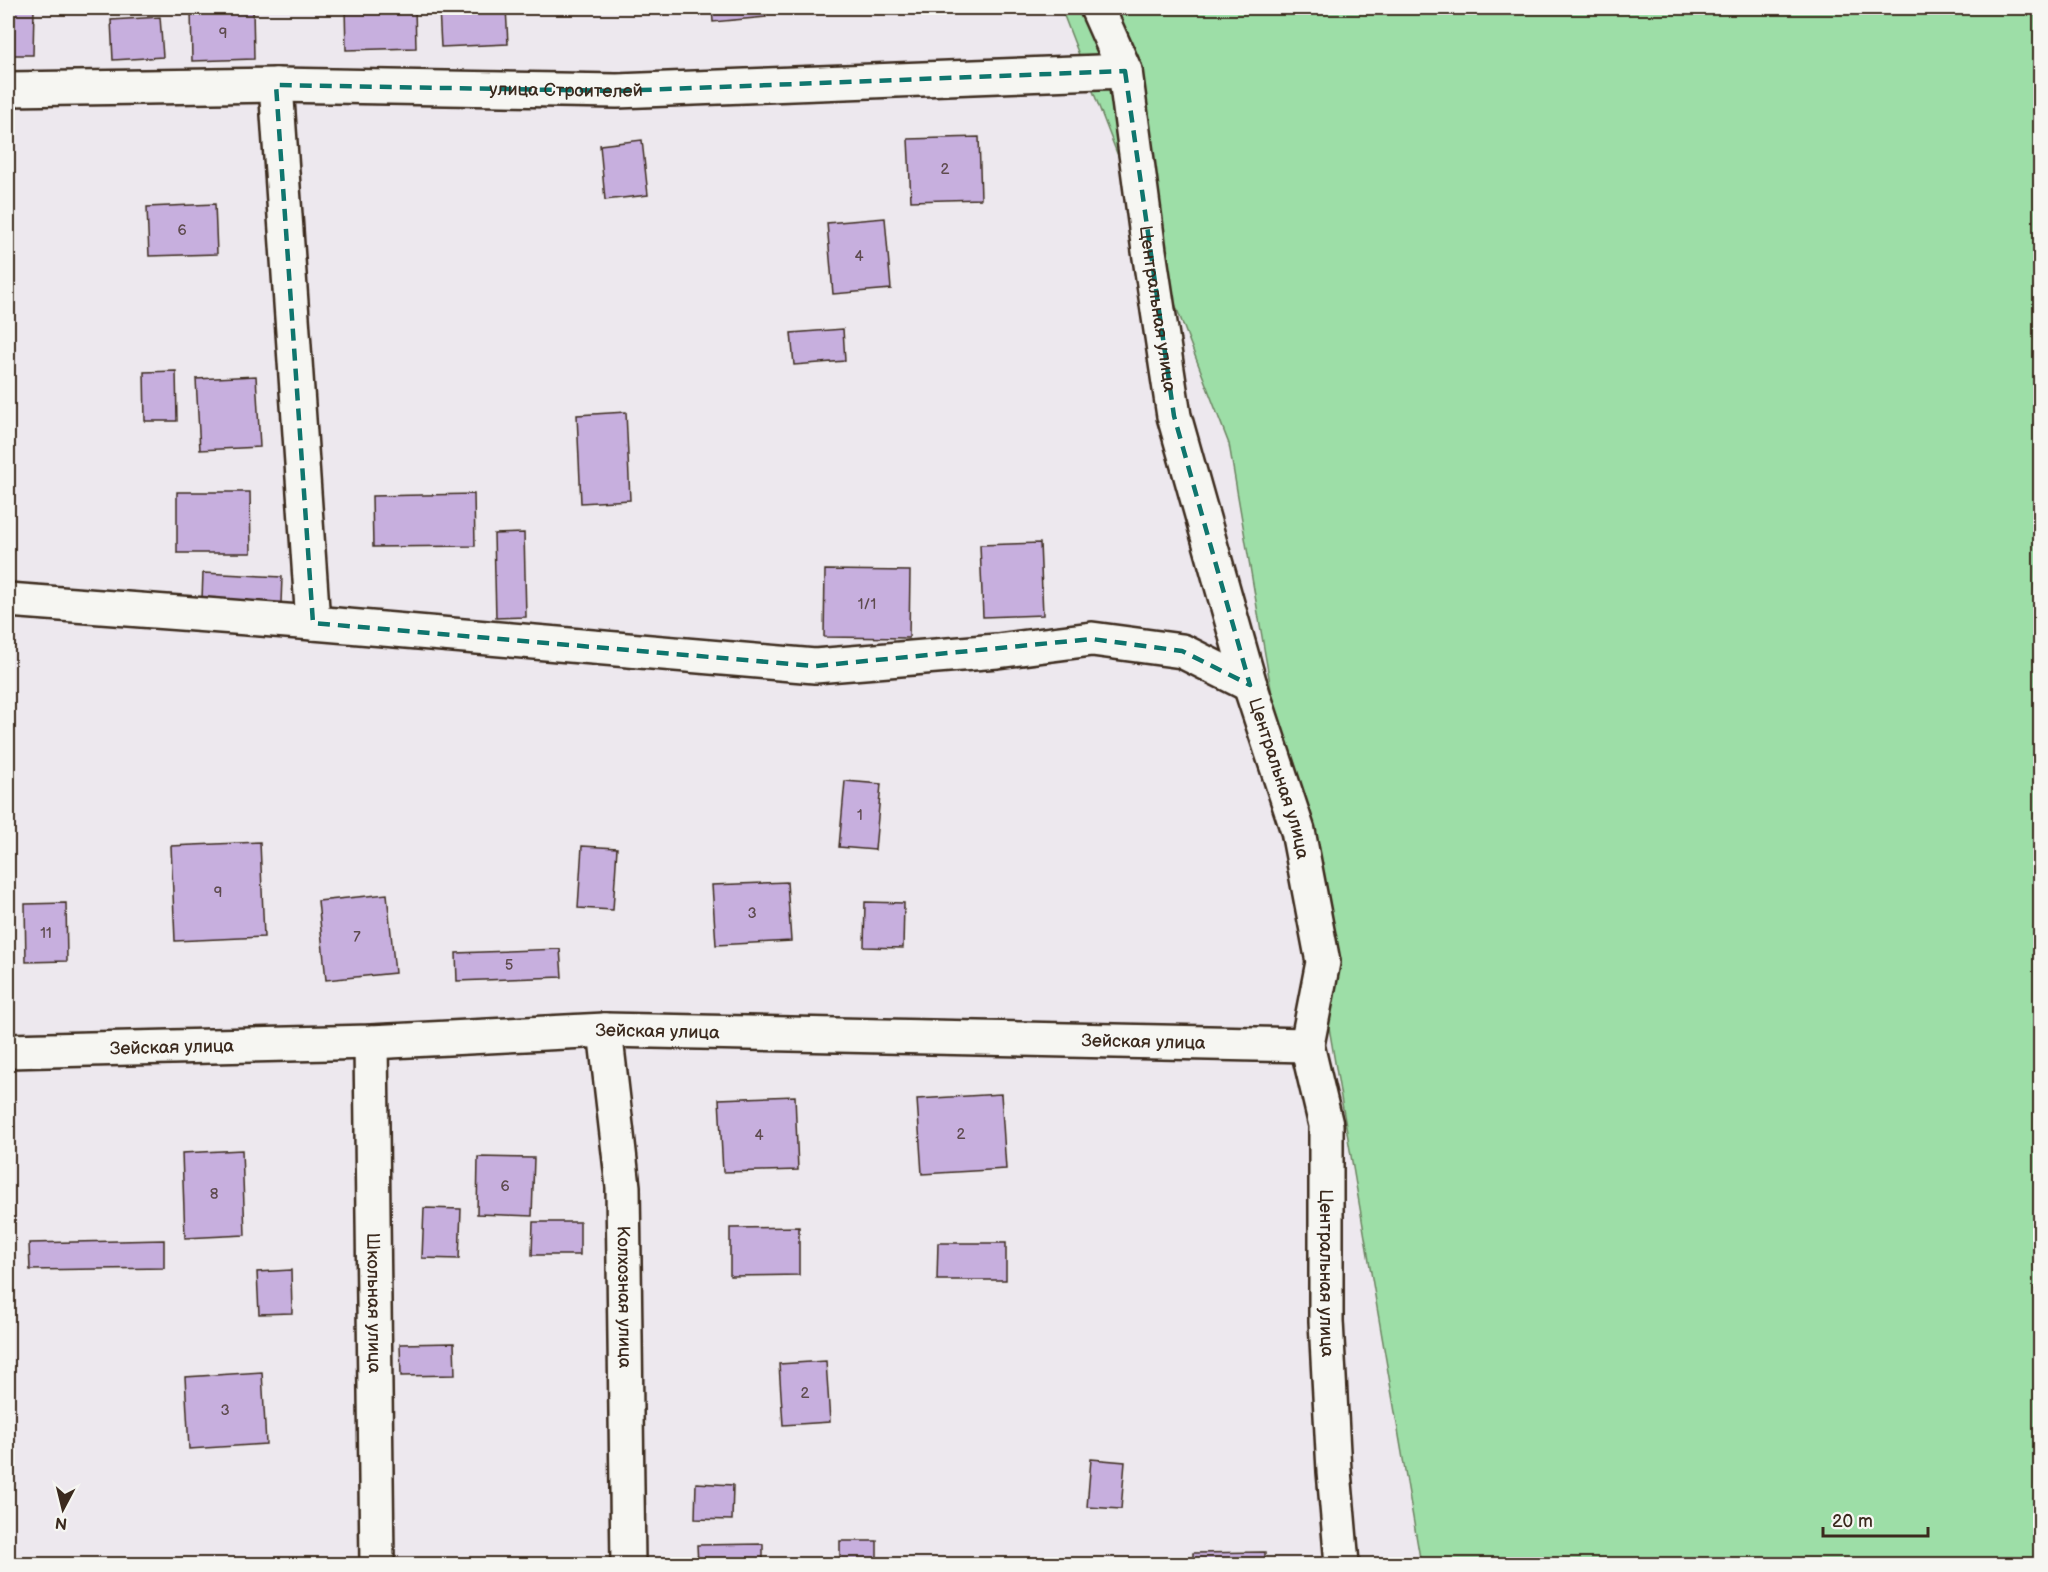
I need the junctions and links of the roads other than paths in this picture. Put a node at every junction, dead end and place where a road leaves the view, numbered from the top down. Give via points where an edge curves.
1 (1097, 8) edge
2 (1125, 71) junction
3 (276, 85) junction
4 (8, 89) edge
5 (8, 600) edge
6 (313, 623) junction
7 (1250, 685) junction
8 (605, 1030) junction
9 (371, 1042) junction
10 (1307, 1045) junction
11 (8, 1052) edge
12 (377, 1564) edge
13 (628, 1564) edge
14 (1342, 1564) edge

1 - 2 street, Центральная улица
2 - 3 street, улица Строителей via 617,91
2 - 7 street, Центральная улица via 1174,416
3 - 4 street, улица Строителей
3 - 6 street
5 - 6 street
6 - 7 street via 815,666 1092,639 1182,651
7 - 10 street, Центральная улица via 1298,831 1323,962
8 - 9 street, Зейская улица
8 - 10 street, Зейская улица
8 - 13 street, Колхозная улица via 623,1187
9 - 11 street, Зейская улица
9 - 12 street, Школьная улица
10 - 14 street, Центральная улица via 1326,1125 1326,1321

